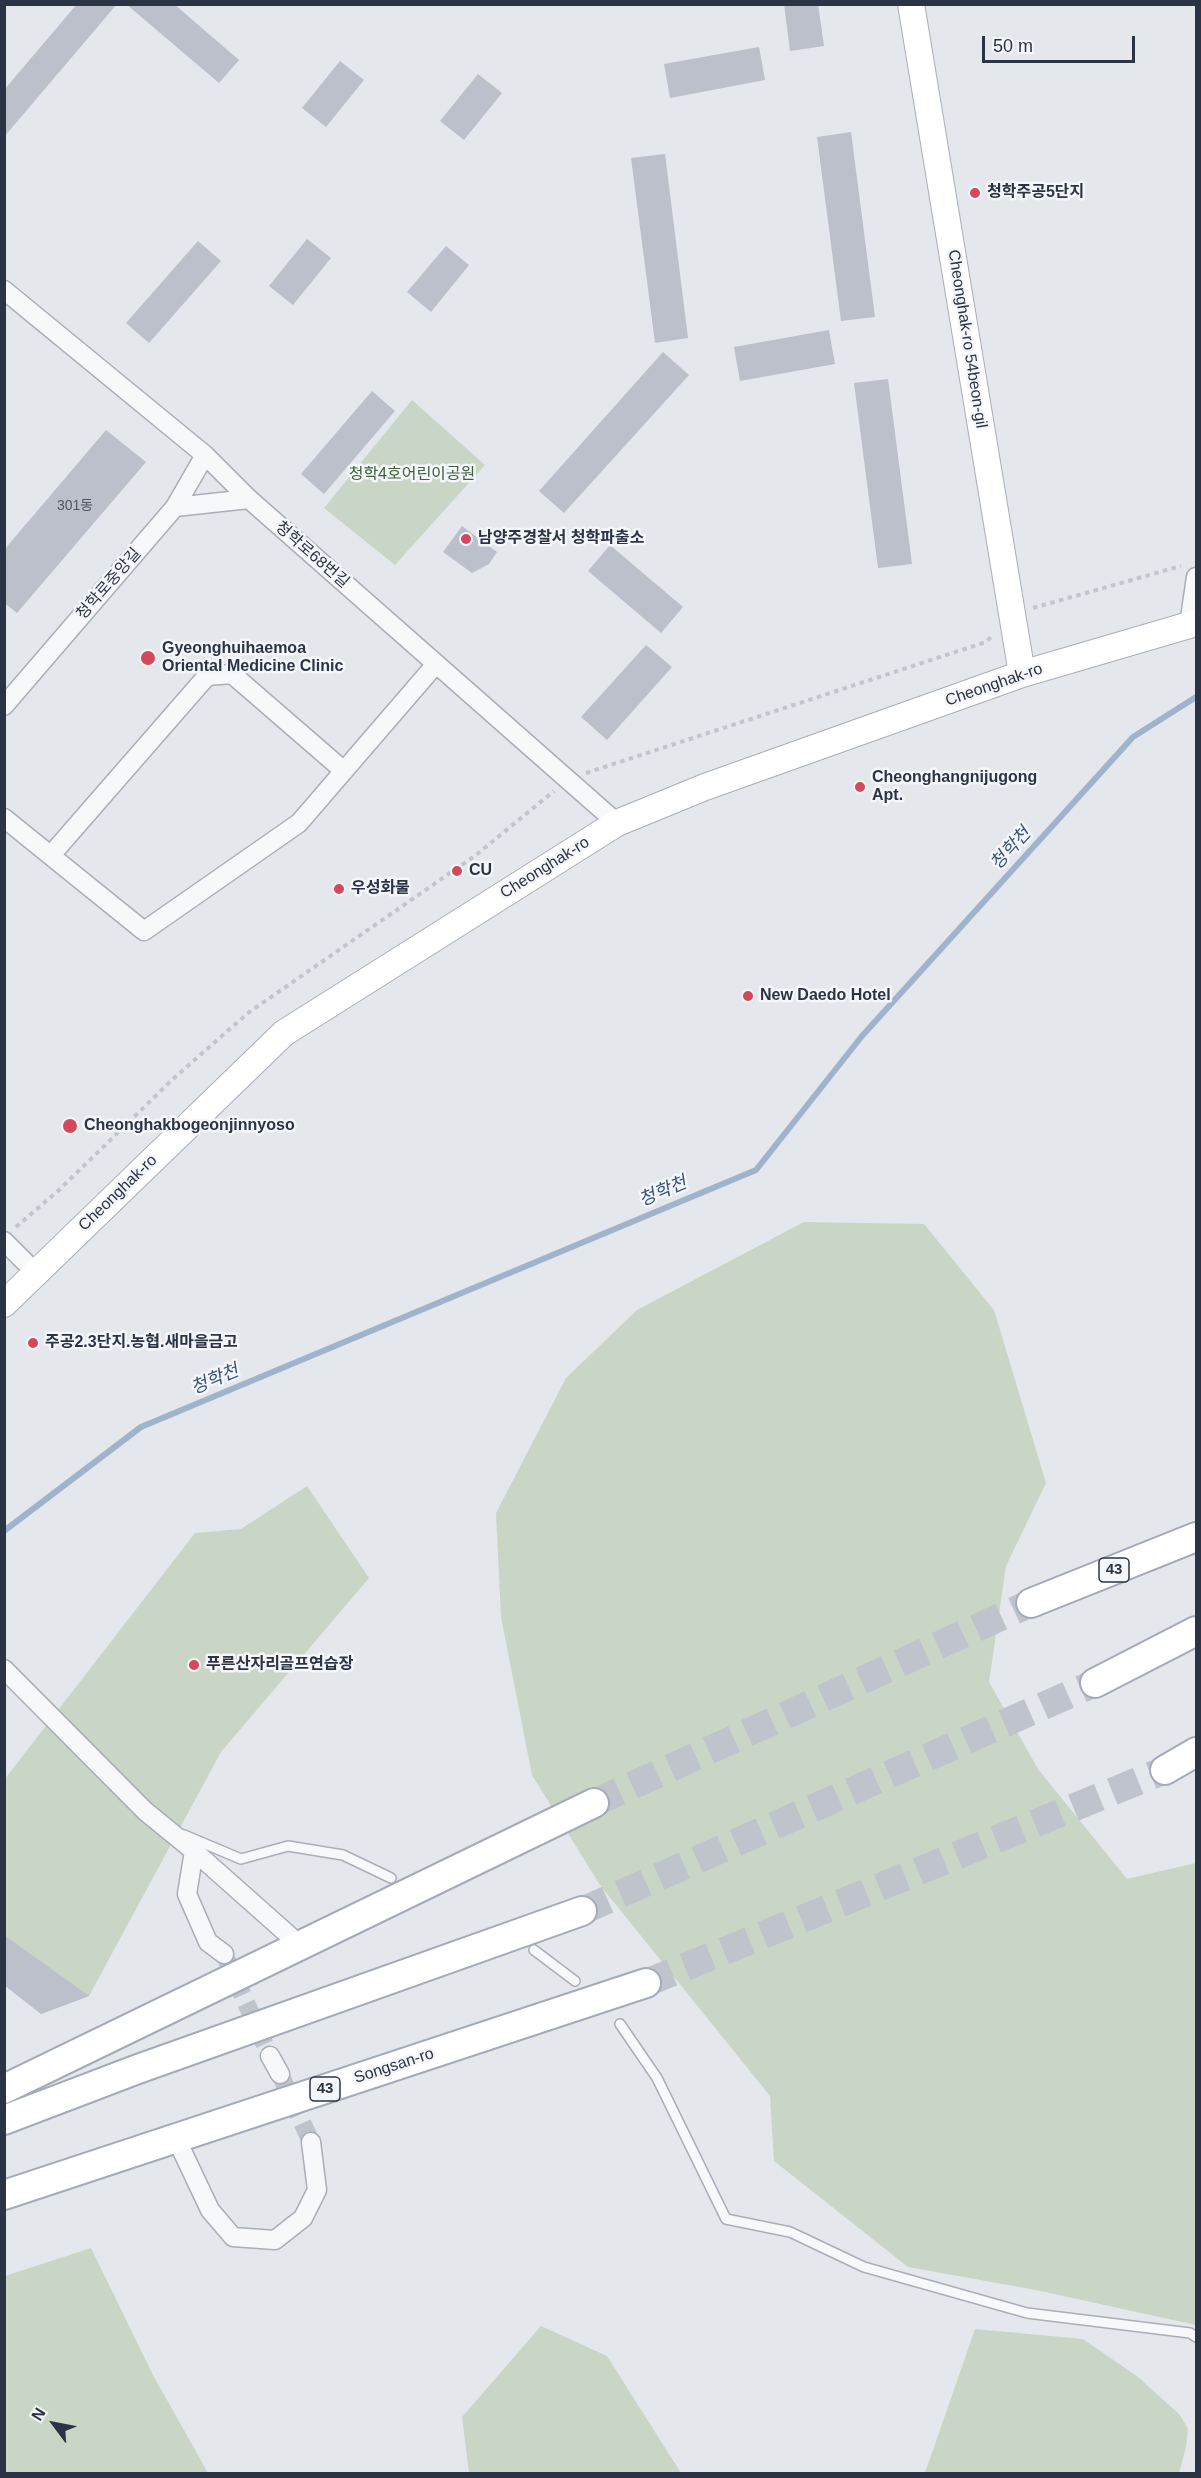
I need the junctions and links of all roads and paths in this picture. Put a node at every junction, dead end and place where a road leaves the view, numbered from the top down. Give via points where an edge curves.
1 (911, 4) edge
2 (4, 290) edge
3 (205, 455) junction
4 (249, 499) junction
5 (175, 507) junction
6 (1191, 571) edge
7 (1013, 614) junction
8 (1193, 624) edge
9 (436, 664) junction
10 (1022, 674) junction
11 (4, 706) edge
12 (344, 771) junction
13 (4, 818) edge
14 (617, 823) junction
15 (51, 855) junction
16 (4, 1241) edge
17 (36, 1273) junction
18 (4, 1304) edge
19 (1197, 1537) edge
20 (1031, 1603) tunnel mouth
21 (1197, 1631) edge
22 (4, 1669) edge
23 (1095, 1683) tunnel mouth
24 (1197, 1752) edge
25 (1165, 1770) tunnel mouth
26 (594, 1803) tunnel mouth
27 (165, 1827) junction
28 (194, 1851) junction
29 (391, 1878) dead end
30 (582, 1911) tunnel mouth
31 (301, 1946) junction
32 (534, 1950) dead end
33 (224, 1954) tunnel mouth
34 (575, 1981) dead end
35 (646, 1983) tunnel mouth
36 (620, 2024) dead end
37 (270, 2056) tunnel mouth
38 (280, 2074) tunnel mouth
39 (4, 2089) edge
40 (4, 2120) edge
41 (176, 2138) junction
42 (311, 2142) tunnel mouth
43 (4, 2195) edge
44 (1197, 2337) edge

1 - 7 street, Cheonghak-ro 54beon-gil
2 - 3 street, 청학로68번길
3 - 4 street, 청학로68번길
3 - 5 street, 청학로중앙길
4 - 5 street
4 - 9 street, 청학로68번길
5 - 11 street, 청학로중앙길
6 - 7 path
6 - 8 street
7 - 10 street, Cheonghak-ro 54beon-gil
8 - 10 street, Cheonghak-ro
9 - 12 street
9 - 14 street, 청학로68번길
10 - 14 street, Cheonghak-ro via 705,787
12 - 15 street via 299,823 144,932
12 - 15 street via 232,674 207,676
13 - 15 street
14 - 17 street, Cheonghak-ro via 284,1033
16 - 17 street
17 - 18 street, Cheonghak-ro
19 - 20 main road, 43
21 - 23 main road
22 - 27 street
24 - 25 main road
26 - 31 main road
27 - 28 street
27 - 29 lane via 241,1859 288,1846 343,1855
28 - 31 street
28 - 33 street via 187,1894 208,1942
30 - 40 main road
31 - 39 main road
32 - 34 lane
35 - 41 main road, Songsan-ro / 43
36 - 44 lane via 657,2078 726,2219 790,2232 864,2267 1027,2313
37 - 38 street
41 - 42 street via 210,2210 233,2237 275,2240 303,2218 317,2190
41 - 43 main road, Songsan-ro / 43

